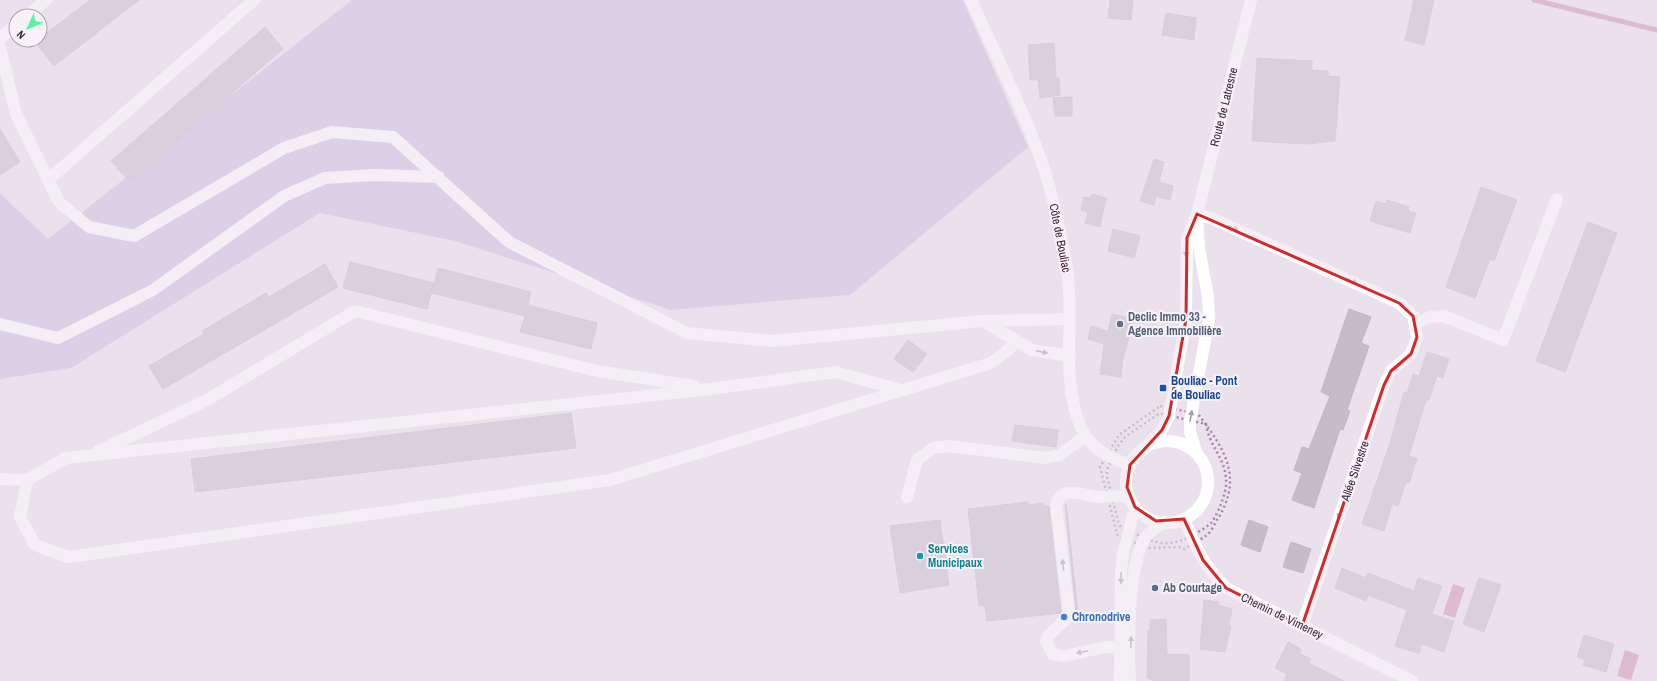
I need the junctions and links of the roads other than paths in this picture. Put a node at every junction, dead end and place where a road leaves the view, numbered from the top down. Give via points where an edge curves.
1 (46, 0) edge
2 (254, 0) edge
3 (971, 0) edge
4 (1251, 0) edge
5 (36, 8) edge
6 (8, 32) edge
7 (0, 38) edge
8 (0, 47) edge
9 (439, 177) junction
10 (48, 180) junction
11 (1557, 199) dead end
12 (1197, 214) junction
13 (1207, 284) junction
14 (1186, 285) junction
15 (1069, 319) junction
16 (983, 321) junction
17 (1416, 323) junction
18 (0, 324) edge
19 (1016, 341) junction
20 (1070, 356) junction
21 (711, 389) junction
22 (901, 390) junction
23 (1085, 436) junction
24 (1147, 446) junction
25 (1197, 454) junction
26 (90, 455) junction
27 (1130, 465) junction
28 (0, 479) edge
29 (27, 480) junction
30 (907, 497) dead end
31 (1132, 502) junction
32 (1184, 519) junction
33 (1164, 522) junction
34 (1302, 626) junction
35 (1120, 647) junction
36 (1120, 681) edge
37 (1130, 681) edge
38 (1412, 681) edge

1 - 5 street
2 - 10 street
3 - 15 street, Côte de Bouliac via 1026,121 1047,178 1067,269
4 - 12 street, Route de Latresne
6 - 7 street
8 - 10 street via 16,114
9 - 10 street via 393,136 332,132 284,148 134,236 89,227 59,202
9 - 16 street via 509,242 687,333 773,341
9 - 18 street via 373,175 325,178 284,196 153,290 58,338
11 - 17 street via 1503,340 1444,316 1430,317
12 - 13 street, Route de Latresne via 1199,248
12 -> 14 street, Route de Latresne via 1187,238
12 -> 17 street via 1399,303 1413,316
13 - 14 street
25 -> 13 street, Route de Latresne via 1190,432 1209,319
14 - 24 street, Route de Latresne via 1186,319 1170,408 1162,430
15 - 16 street
15 - 20 street, Côte de Bouliac
16 - 19 street
17 -> 34 street, Allée Silvestre via 1417,337 1411,354 1391,371 1384,385
19 -> 20 street via 1032,350
19 - 22 street via 991,363
20 - 23 street, Côte de Bouliac via 1072,396
21 - 22 street via 835,372
21 - 26 street
21 - 26 street via 597,371 356,311 207,400
22 - 29 street via 610,480 69,558 35,545 20,517
23 - 27 street, Côte de Bouliac via 1107,456
23 - 30 street via 1060,454 1046,458 948,446 933,448 916,460
24 - 25 street via 1160,441 1173,441
24 - 27 street via 1137,454
25 - 32 street via 1208,477 1207,490 1195,512
26 - 29 street via 66,458
27 - 31 street via 1126,481
28 - 29 street
31 - 33 street via 1144,516
31 -> 35 street via 1121,572
35 -> 31 street via 1106,647 1064,656 1056,656 1050,652 1046,640 1067,618 1069,612 1056,505 1058,499 1072,491 1100,497 1118,495
32 - 33 street
32 - 34 street, Chemin de Vimeney via 1210,572 1226,588
37 -> 33 street via 1134,574 1144,538
34 - 38 street, Chemin de Vimeney
35 - 36 street

